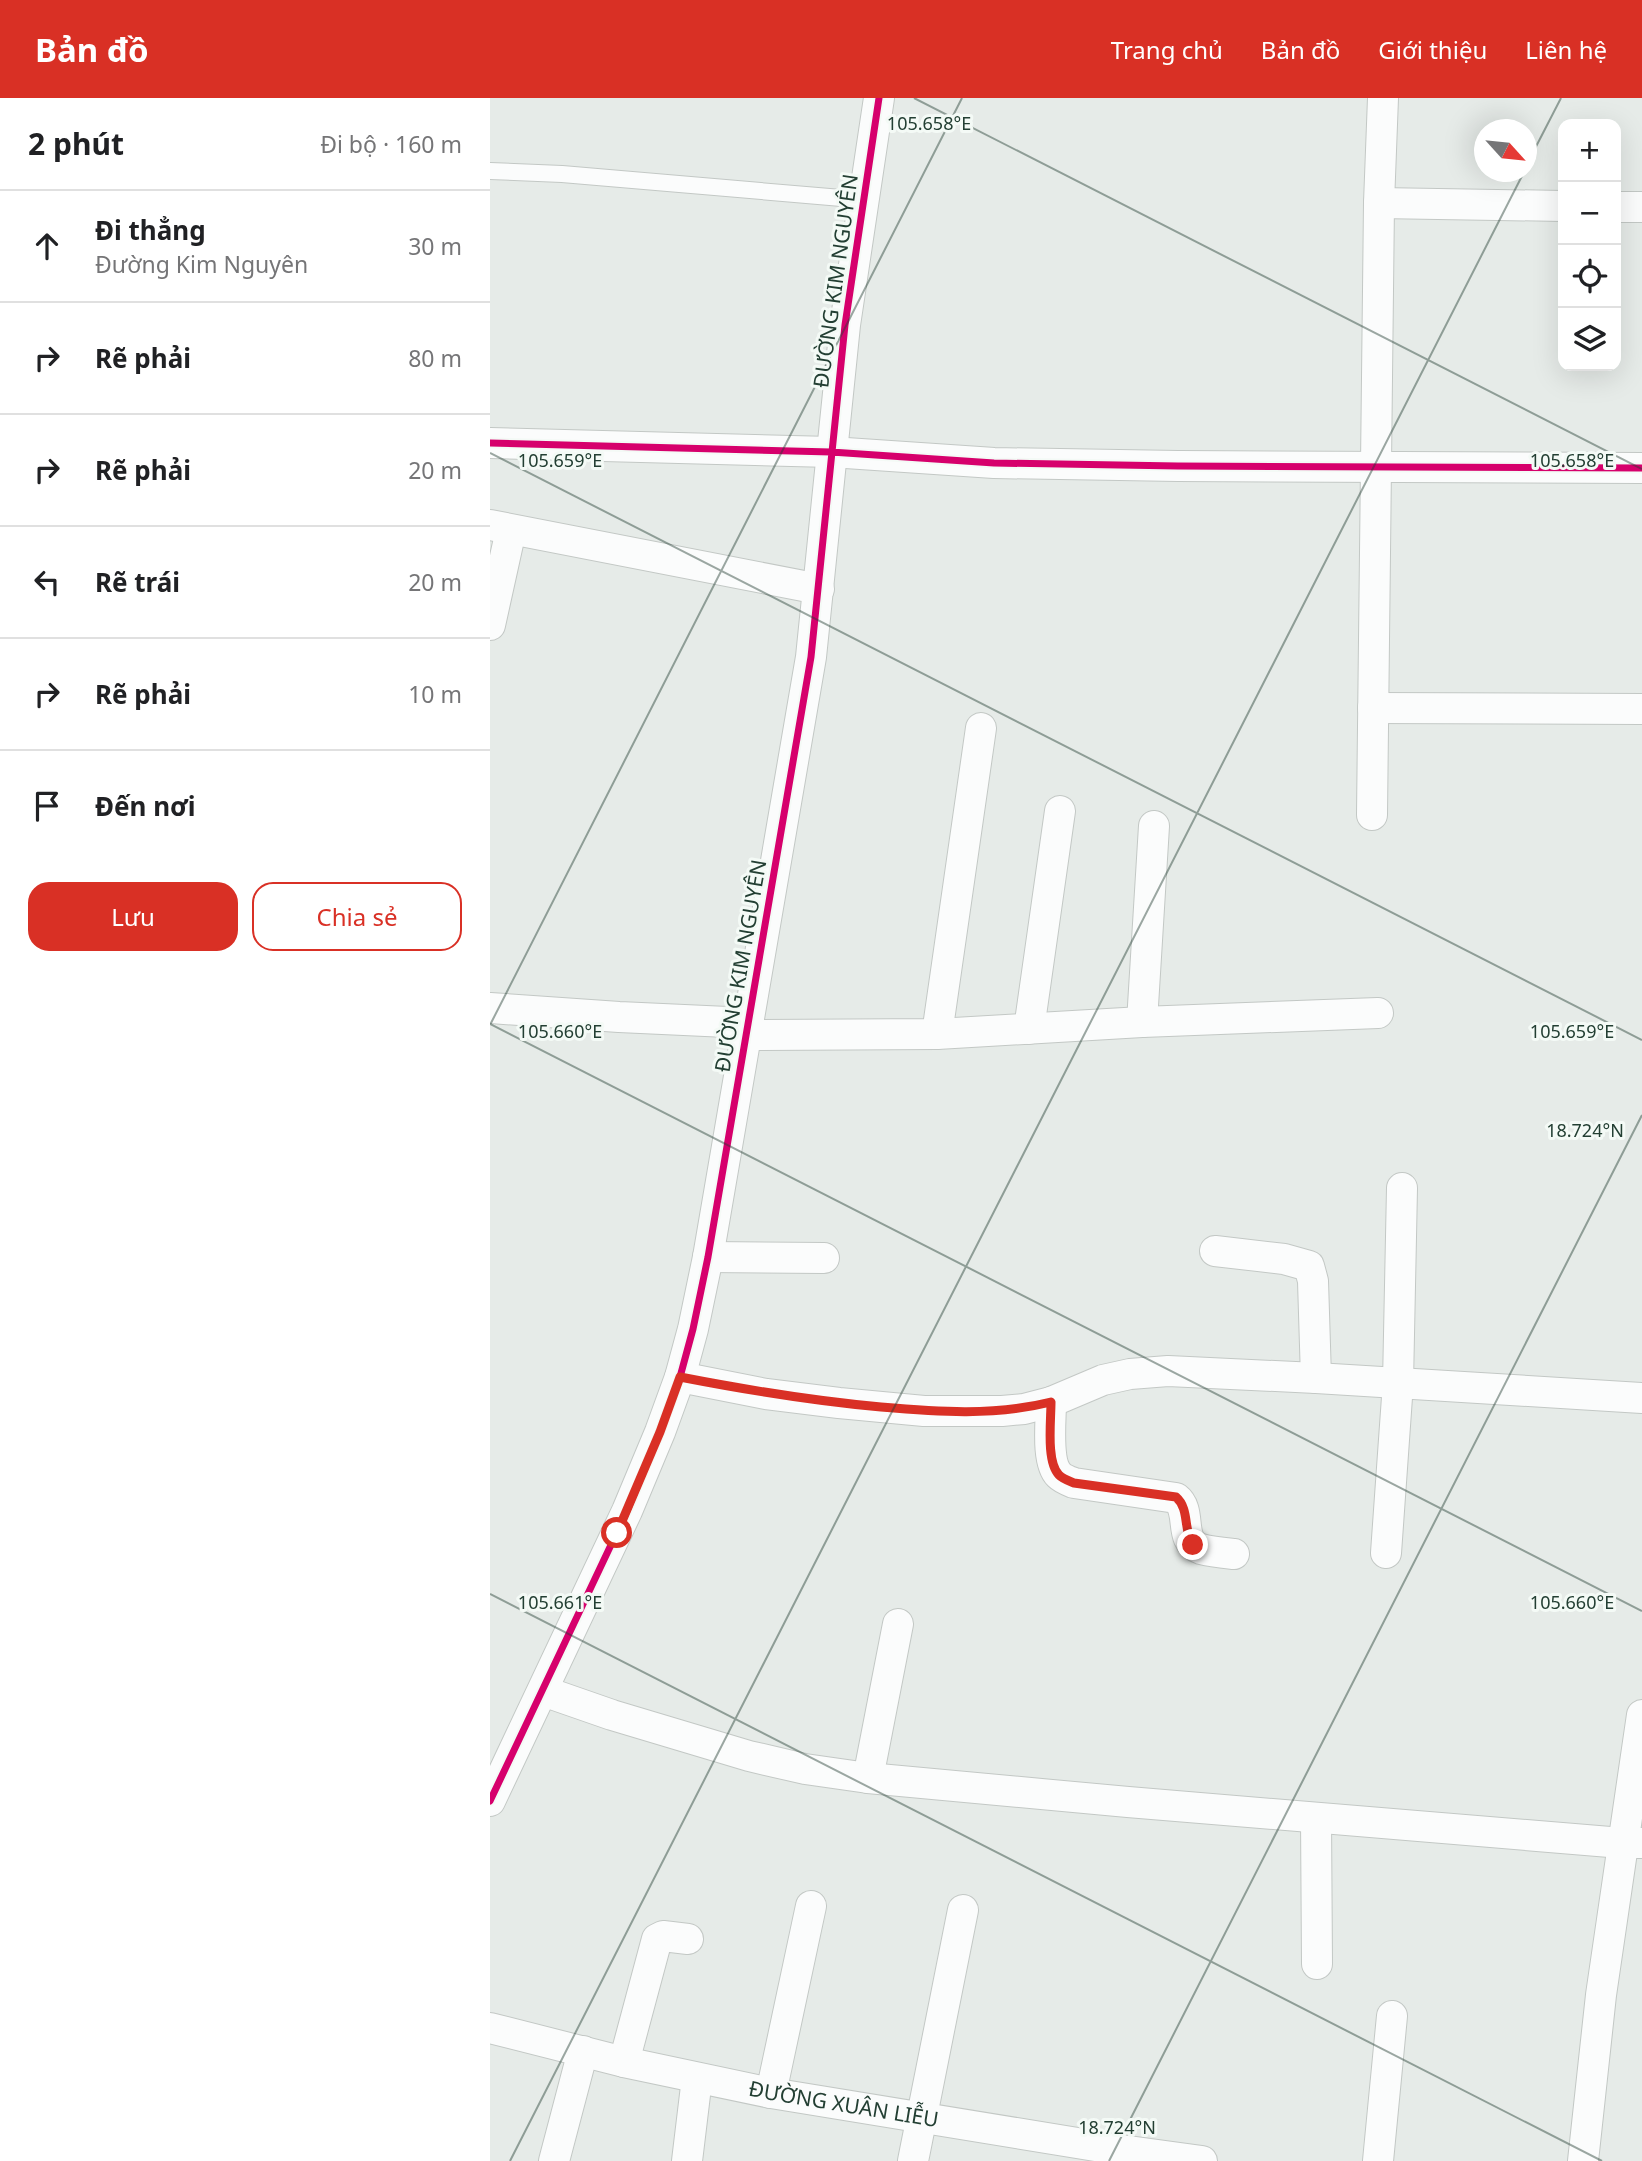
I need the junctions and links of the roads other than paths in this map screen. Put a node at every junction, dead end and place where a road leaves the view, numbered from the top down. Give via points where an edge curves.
1 (879, 98) edge
2 (1383, 98) edge
3 (490, 171) edge
4 (865, 200) junction
5 (1379, 203) junction
6 (1558, 206) edge
7 (1621, 207) edge
8 (1642, 207) edge
9 (490, 443) edge
10 (831, 452) junction
11 (1376, 466) junction
12 (1642, 468) edge
13 (500, 528) edge
14 (819, 589) junction
15 (490, 625) edge
16 (1373, 708) junction
17 (1642, 709) edge
18 (981, 728) dead end
19 (1060, 811) dead end
20 (1372, 814) dead end
21 (1154, 826) dead end
22 (490, 1007) edge
23 (1378, 1013) dead end
24 (1142, 1022) junction
25 (748, 1029) junction
26 (1029, 1029) junction
27 (937, 1034) junction
28 (1402, 1188) dead end
29 (1215, 1251) dead end
30 (708, 1257) junction
31 (824, 1258) dead end
32 (680, 1377) junction
33 (1316, 1378) junction
34 (1398, 1383) junction
35 (1642, 1398) edge
36 (1051, 1402) junction
37 (1386, 1553) dead end
38 (1234, 1554) dead end
39 (898, 1625) dead end
40 (543, 1691) junction
41 (1642, 1716) edge
42 (868, 1777) junction
43 (490, 1801) edge
44 (1316, 1818) junction
45 (1632, 1843) edge
46 (811, 1906) dead end
47 (963, 1910) dead end
48 (688, 1939) dead end
49 (1317, 1964) dead end
50 (1392, 2016) dead end
51 (490, 2028) edge
52 (583, 2052) junction
53 (624, 2062) junction
54 (697, 2078) junction
55 (771, 2093) junction
56 (921, 2118) junction
57 (1113, 2155) edge
58 (554, 2161) edge
59 (687, 2161) edge
60 (913, 2161) edge
61 (1202, 2161) edge
62 (1378, 2161) edge
63 (1583, 2161) edge

1 - 4 street, ĐƯỜNG KIM NGUYÊN
2 - 5 street
3 - 4 lane
4 - 10 street, ĐƯỜNG KIM NGUYÊN
5 - 6 street
5 - 11 street
7 - 8 street
9 - 10 street
10 - 11 street via 1007,463
10 - 14 street, ĐƯỜNG KIM NGUYÊN
11 - 12 street
11 - 16 street
13 - 14 street
13 - 15 street
14 - 25 street, ĐƯỜNG KIM NGUYÊN
16 - 17 street
16 - 20 street
18 - 27 street
19 - 26 street
21 - 24 street
22 - 25 street
23 - 24 street
24 - 26 street
25 - 27 street
25 - 30 street, ĐƯỜNG KIM NGUYÊN
26 - 27 street
28 - 34 street
29 - 33 street via 1309,1266
30 - 31 street
30 - 32 street, ĐƯỜNG KIM NGUYÊN
32 - 36 street via 778,1395 923,1411 1002,1411
32 - 40 street, ĐƯỜNG KIM NGUYÊN via 627,1511
33 - 34 street
33 - 36 street via 1168,1371 1130,1374
34 - 35 street
34 - 37 street
36 - 38 street via 1051,1446 1061,1478 1176,1497 1183,1506 1187,1537 1193,1545
39 - 42 street
40 - 42 street via 749,1756
40 - 43 street, ĐƯỜNG KIM NGUYÊN
41 - 45 street
42 - 44 street
44 - 45 street
44 - 49 street
45 - 63 street via 1601,1995
46 - 55 street
47 - 56 street
48 - 53 street via 657,1939
50 - 62 street
51 - 52 street, ĐƯỜNG XUÂN LIỄU
52 - 53 street, ĐƯỜNG XUÂN LIỄU
52 - 58 street
53 - 54 street, ĐƯỜNG XUÂN LIỄU
54 - 55 street, ĐƯỜNG XUÂN LIỄU
54 - 59 street
55 - 56 street, ĐƯỜNG XUÂN LIỄU
56 - 57 street, ĐƯỜNG XUÂN LIỄU
56 - 60 street
57 - 61 street, ĐƯỜNG XUÂN LIỄU

